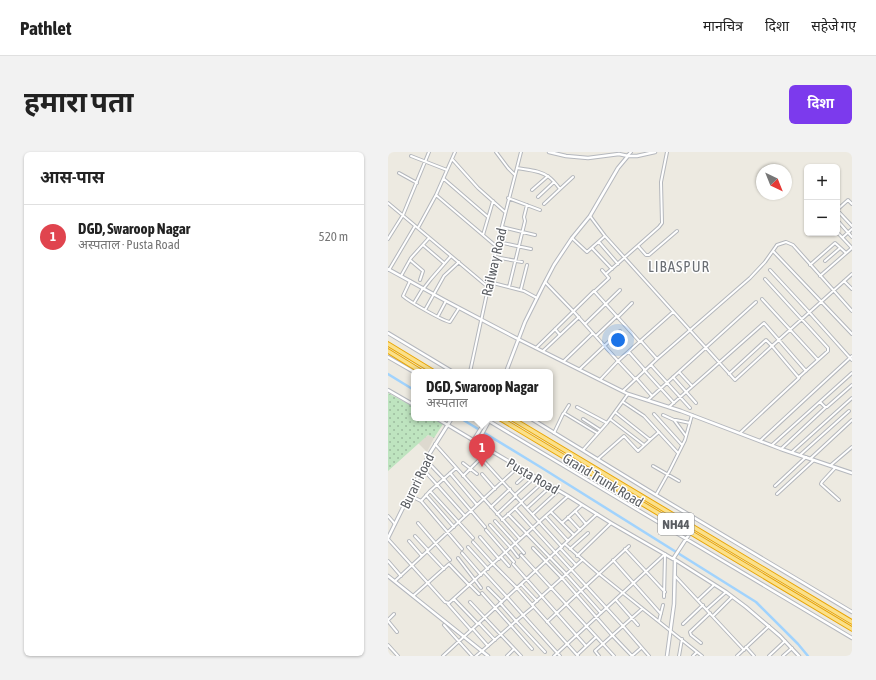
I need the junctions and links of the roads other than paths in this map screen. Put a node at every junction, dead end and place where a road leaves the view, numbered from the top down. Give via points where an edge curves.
1 (429, 152) edge
2 (455, 152) edge
3 (496, 152) edge
4 (521, 152) edge
5 (549, 152) edge
6 (631, 152) edge
7 (655, 152) edge
8 (667, 152) edge
9 (613, 154) edge
10 (411, 156) dead end
11 (628, 156) junction
12 (452, 159) junction
13 (425, 162) junction
14 (516, 168) junction
15 (447, 170) junction
16 (399, 173) dead end
17 (515, 174) junction
18 (548, 176) junction
19 (573, 178) dead end
20 (444, 179) junction
21 (417, 182) junction
22 (554, 182) junction
23 (560, 189) junction
24 (532, 190) dead end
25 (436, 195) junction
26 (538, 197) dead end
27 (508, 198) junction
28 (493, 201) junction
29 (388, 203) edge
30 (544, 204) dead end
31 (852, 204) edge
32 (527, 205) junction
33 (840, 207) edge
34 (540, 210) dead end
35 (505, 212) junction
36 (840, 213) edge
37 (402, 215) junction
38 (590, 216) junction
39 (488, 217) junction
40 (840, 223) edge
41 (415, 226) junction
42 (502, 227) junction
43 (852, 227) edge
44 (418, 228) junction
45 (677, 230) dead end
46 (522, 232) junction
47 (848, 232) junction
48 (535, 235) dead end
49 (483, 236) junction
50 (605, 236) junction
51 (840, 236) edge
52 (852, 237) edge
53 (430, 238) junction
54 (572, 238) junction
55 (842, 238) junction
56 (388, 240) edge
57 (498, 242) junction
58 (598, 242) junction
59 (423, 245) junction
60 (519, 246) junction
61 (638, 246) junction
62 (497, 247) junction
63 (592, 248) junction
64 (840, 248) junction
65 (852, 248) edge
66 (531, 249) dead end
67 (773, 251) junction
68 (846, 253) junction
69 (451, 256) junction
70 (495, 257) junction
71 (625, 258) junction
72 (410, 260) junction
73 (515, 261) junction
74 (825, 261) dead end
75 (459, 262) junction
76 (522, 262) dead end
77 (444, 263) junction
78 (618, 264) junction
79 (527, 265) dead end
80 (810, 265) junction
81 (388, 269) edge
82 (612, 269) junction
83 (602, 270) dead end
84 (770, 270) dead end
85 (607, 273) dead end
86 (852, 274) edge
87 (401, 276) junction
88 (820, 276) junction
89 (766, 279) dead end
90 (420, 280) dead end
91 (410, 281) junction
92 (844, 281) junction
93 (489, 282) junction
94 (545, 282) junction
95 (488, 287) junction
96 (509, 287) junction
97 (423, 289) junction
98 (521, 290) junction
99 (620, 290) dead end
100 (834, 290) junction
101 (852, 290) edge
102 (595, 291) junction
103 (434, 295) junction
104 (537, 298) junction
105 (762, 299) dead end
106 (446, 301) junction
107 (756, 302) dead end
108 (821, 302) junction
109 (413, 303) junction
110 (606, 304) junction
111 (632, 304) dead end
112 (459, 308) junction
113 (425, 310) junction
114 (573, 311) junction
115 (852, 311) edge
116 (674, 312) junction
117 (810, 312) junction
118 (438, 316) junction
119 (617, 316) junction
120 (579, 317) junction
121 (802, 319) junction
122 (481, 320) junction
123 (585, 324) junction
124 (555, 329) junction
125 (690, 329) junction
126 (791, 329) junction
127 (620, 331) dead end
128 (388, 333) edge
129 (593, 333) junction
130 (852, 334) edge
131 (560, 335) junction
132 (596, 336) junction
133 (518, 339) junction
134 (779, 340) junction
135 (640, 342) junction
136 (388, 344) edge
137 (604, 346) junction
138 (772, 346) junction
139 (706, 347) junction
140 (536, 348) junction
141 (388, 352) edge
142 (543, 352) junction
143 (629, 352) junction
144 (388, 357) edge
145 (851, 358) edge
146 (657, 359) junction
147 (818, 360) junction
148 (564, 361) junction
149 (618, 361) junction
150 (719, 362) junction
151 (408, 364) junction
152 (650, 365) junction
153 (412, 369) edge
154 (417, 369) edge
155 (429, 369) edge
156 (448, 369) edge
157 (471, 369) edge
158 (507, 369) edge
159 (580, 369) junction
160 (411, 370) edge
161 (645, 370) junction
162 (806, 371) junction
163 (679, 372) junction
164 (852, 373) edge
165 (730, 374) junction
166 (673, 377) junction
167 (799, 377) junction
168 (601, 379) junction
169 (636, 379) junction
170 (667, 383) junction
171 (852, 384) edge
172 (692, 386) junction
173 (661, 388) junction
174 (388, 390) edge
175 (623, 391) junction
176 (686, 391) junction
177 (628, 394) junction
178 (652, 396) junction
179 (680, 397) junction
180 (852, 398) edge
181 (648, 400) junction
182 (623, 402) junction
183 (820, 402) junction
184 (411, 403) edge
185 (674, 403) junction
186 (696, 403) dead end
187 (569, 405) dead end
188 (577, 407) dead end
189 (669, 407) junction
190 (826, 407) junction
191 (690, 408) dead end
192 (850, 411) dead end
193 (615, 412) junction
194 (564, 414) junction
195 (654, 414) dead end
196 (663, 415) dead end
197 (692, 415) junction
198 (582, 419) dead end
199 (610, 419) junction
200 (674, 420) junction
201 (852, 420) edge
202 (442, 421) edge
203 (450, 421) edge
204 (486, 421) edge
205 (488, 421) edge
206 (490, 421) edge
207 (504, 421) edge
208 (516, 421) edge
209 (535, 421) edge
210 (607, 423) junction
211 (690, 423) junction
212 (448, 424) junction
213 (600, 430) junction
214 (659, 432) junction
215 (554, 433) junction
216 (597, 433) junction
217 (740, 433) junction
218 (686, 436) junction
219 (650, 440) junction
220 (473, 441) junction
221 (760, 441) junction
222 (477, 443) junction
223 (435, 444) junction
224 (644, 445) junction
225 (682, 445) junction
226 (772, 445) junction
227 (852, 447) edge
228 (781, 448) junction
229 (583, 450) junction
230 (477, 452) dead end
231 (792, 452) junction
232 (678, 453) junction
233 (800, 455) junction
234 (806, 457) junction
235 (481, 458) junction
236 (598, 459) junction
237 (812, 459) junction
238 (426, 460) junction
239 (463, 463) dead end
240 (653, 466) dead end
241 (831, 466) junction
242 (518, 467) junction
243 (836, 467) junction
244 (422, 468) junction
245 (456, 468) junction
246 (470, 469) junction
247 (450, 473) junction
248 (528, 473) junction
249 (852, 473) edge
250 (477, 474) dead end
251 (482, 474) dead end
252 (668, 474) junction
253 (463, 476) junction
254 (535, 477) junction
255 (444, 479) junction
256 (503, 481) junction
257 (679, 481) dead end
258 (543, 482) junction
259 (517, 483) dead end
260 (437, 485) junction
261 (551, 486) junction
262 (775, 486) dead end
263 (495, 489) junction
264 (510, 489) junction
265 (559, 490) junction
266 (430, 491) junction
267 (777, 494) dead end
268 (409, 495) junction
269 (426, 495) junction
270 (516, 495) junction
271 (656, 495) junction
272 (568, 496) junction
273 (484, 499) junction
274 (839, 500) dead end
275 (421, 501) junction
276 (522, 502) junction
277 (477, 505) junction
278 (582, 505) junction
279 (491, 507) junction
280 (515, 508) junction
281 (527, 508) junction
282 (471, 511) junction
283 (551, 511) junction
284 (574, 511) junction
285 (497, 514) junction
286 (508, 514) junction
287 (533, 514) junction
288 (597, 514) junction
289 (388, 516) edge
290 (465, 516) junction
291 (546, 516) junction
292 (568, 517) junction
293 (502, 520) junction
294 (495, 521) dead end
295 (459, 522) junction
296 (539, 522) junction
297 (562, 522) junction
298 (418, 523) dead end
299 (611, 523) junction
300 (395, 524) junction
301 (586, 524) junction
302 (490, 525) dead end
303 (454, 527) junction
304 (533, 528) junction
305 (580, 530) junction
306 (448, 532) junction
307 (690, 532) junction
308 (588, 533) dead end
309 (526, 534) junction
310 (574, 535) junction
311 (415, 536) dead end
312 (480, 537) dead end
313 (473, 538) dead end
314 (388, 539) edge
315 (520, 539) junction
316 (686, 539) junction
317 (568, 541) junction
318 (409, 542) dead end
319 (473, 542) dead end
320 (435, 544) junction
321 (516, 544) junction
322 (565, 544) junction
323 (629, 546) dead end
324 (468, 547) dead end
325 (561, 547) junction
326 (511, 548) junction
327 (533, 548) dead end
328 (462, 549) dead end
329 (570, 549) junction
330 (625, 549) junction
331 (428, 551) junction
332 (506, 552) junction
333 (524, 552) dead end
334 (556, 552) junction
335 (462, 553) dead end
336 (521, 555) dead end
337 (665, 555) junction
338 (422, 556) junction
339 (518, 556) dead end
340 (577, 556) junction
341 (458, 558) dead end
342 (500, 558) junction
343 (550, 558) junction
344 (675, 558) junction
345 (450, 560) dead end
346 (582, 560) junction
347 (613, 560) junction
348 (546, 561) junction
349 (388, 562) edge
350 (493, 564) junction
351 (576, 565) junction
352 (412, 566) junction
353 (509, 566) dead end
354 (444, 569) junction
355 (488, 569) junction
356 (536, 570) junction
357 (571, 570) junction
358 (484, 572) junction
359 (646, 572) junction
360 (598, 573) junction
361 (566, 574) junction
362 (481, 575) junction
363 (388, 576) edge
364 (401, 576) junction
365 (675, 576) junction
366 (562, 578) junction
367 (475, 580) junction
368 (526, 580) junction
369 (395, 581) junction
370 (428, 583) junction
371 (521, 584) junction
372 (634, 584) junction
373 (470, 585) junction
374 (714, 585) junction
375 (586, 586) junction
376 (552, 587) junction
377 (481, 588) dead end
378 (488, 588) dead end
379 (517, 588) junction
380 (580, 591) junction
381 (665, 592) junction
382 (726, 592) junction
383 (623, 593) junction
384 (576, 595) junction
385 (413, 596) junction
386 (542, 596) junction
387 (507, 597) junction
388 (664, 597) dead end
389 (732, 597) junction
390 (454, 599) junction
391 (616, 600) junction
392 (698, 600) junction
393 (537, 601) junction
394 (470, 602) dead end
395 (448, 603) junction
396 (501, 603) junction
397 (567, 604) junction
398 (663, 605) dead end
399 (703, 605) junction
400 (533, 606) junction
401 (495, 608) junction
402 (606, 608) junction
403 (642, 609) junction
404 (707, 609) junction
405 (852, 612) edge
406 (557, 613) junction
407 (601, 613) junction
408 (710, 613) junction
409 (394, 614) dead end
410 (661, 614) junction
411 (523, 615) junction
412 (713, 616) junction
413 (484, 618) junction
414 (596, 618) junction
415 (632, 618) junction
416 (388, 621) edge
417 (516, 621) junction
418 (659, 621) junction
419 (547, 622) junction
420 (852, 622) edge
421 (478, 624) junction
422 (683, 624) dead end
423 (444, 625) dead end
424 (638, 625) dead end
425 (510, 626) junction
426 (587, 626) junction
427 (623, 626) junction
428 (769, 626) junction
429 (472, 629) junction
430 (852, 629) edge
431 (671, 630) junction
432 (398, 632) dead end
433 (501, 634) junction
434 (577, 635) junction
435 (612, 635) junction
436 (464, 637) junction
437 (596, 637) junction
438 (852, 638) edge
439 (682, 639) junction
440 (495, 640) junction
441 (459, 641) junction
442 (785, 641) junction
443 (701, 642) dead end
444 (567, 644) junction
445 (603, 644) junction
446 (388, 645) edge
447 (488, 646) junction
448 (586, 646) junction
449 (642, 648) junction
450 (792, 648) junction
451 (514, 649) junction
452 (745, 649) junction
453 (532, 650) dead end
454 (482, 651) junction
455 (545, 652) dead end
456 (697, 652) junction
457 (557, 653) junction
458 (447, 655) edge
459 (577, 655) edge
460 (398, 656) edge
461 (443, 656) edge
462 (472, 656) edge
463 (476, 656) edge
464 (488, 656) edge
465 (507, 656) edge
466 (521, 656) edge
467 (554, 656) edge
468 (560, 656) edge
469 (599, 656) edge
470 (614, 656) edge
471 (632, 656) edge
472 (649, 656) edge
473 (667, 656) edge
474 (679, 656) edge
475 (693, 656) edge
476 (702, 656) edge
477 (737, 656) edge
478 (754, 656) edge
479 (769, 656) edge
480 (783, 656) edge
481 (799, 656) edge

1 - 13 street
2 - 12 street
3 - 17 street
4 - 14 street, Railway Road
5 - 9 main road via 588,158
6 - 11 street
7 - 11 main road
8 - 61 street via 662,182 662,223
9 - 11 main road
10 - 13 street
11 - 38 main road via 618,168
12 - 15 street
12 - 28 street
13 - 15 street
13 - 21 street
14 - 17 street, Railway Road
14 - 18 street
15 - 20 street
16 - 21 street
17 - 27 street, Railway Road
18 - 22 street
18 - 24 street
19 - 23 street
20 - 25 street
20 - 39 street
21 - 37 street
22 - 23 street
22 - 26 street
23 - 30 street
25 - 44 street
25 - 49 street
27 - 32 street
27 - 35 street, Railway Road
28 - 35 street
28 - 39 street
29 - 37 street
31 - 33 street via 848,200
32 - 34 street
32 - 46 street
35 - 42 street, Railway Road
36 - 43 street
37 - 41 street
37 - 56 street
38 - 50 street
38 - 54 main road
39 - 49 street
40 - 47 street
41 - 44 street
41 - 81 street
42 - 46 street
42 - 57 street, Railway Road
43 - 47 street
44 - 53 street
45 - 61 street via 649,255
46 - 48 street
46 - 60 street
47 - 52 street
47 - 55 street
49 - 62 street
50 - 58 street
50 - 71 street
51 - 55 street
53 - 59 street
53 - 69 street
54 - 63 street via 586,252
54 - 94 main road
55 - 65 street
57 - 60 street
57 - 62 street, Railway Road
58 - 63 street
58 - 78 street
59 - 72 street
59 - 77 street
60 - 66 street
60 - 73 street
61 - 71 street
62 - 70 street, Railway Road
63 - 82 street
64 - 68 street
64 - 74 street
64 - 80 street via 835,242
65 - 68 street
67 - 80 street via 777,245 786,242
67 - 108 street
67 - 125 street via 750,278
68 - 88 street
69 - 75 street
69 - 77 street
70 - 73 street
70 - 93 street, Railway Road
71 - 78 street
71 - 116 street
72 - 87 street
72 - 90 street via 423,271
73 - 76 street
73 - 96 street
75 - 95 street
75 - 103 street via 444,276
77 - 97 street
78 - 82 street
79 - 98 street
80 - 88 street
81 - 87 main road
82 - 85 street
83 - 102 street via 609,278
84 - 117 street
86 - 92 street
87 - 91 main road
88 - 100 street
89 - 121 street
91 - 97 main road
91 - 109 street via 403,296
92 - 100 street
92 - 101 street
93 - 95 street, Railway Road
93 - 96 street
94 - 104 main road
94 - 114 street
95 - 122 street, Railway Road
96 - 98 street
97 - 103 main road
97 - 109 street
98 - 104 street
99 - 110 street
100 - 108 street
100 - 115 street
102 - 110 street
102 - 114 street
103 - 106 main road
103 - 113 street
104 - 133 main road
105 - 126 street
106 - 112 main road
106 - 118 street
107 - 139 street
108 - 117 street
108 - 130 street
109 - 113 street
110 - 119 street
110 - 123 street
111 - 119 street
112 - 118 street via 450,322
112 - 122 main road
113 - 118 street
114 - 120 street
114 - 124 street
116 - 125 street
116 - 135 street
117 - 121 street
117 - 145 street
119 - 132 street
119 - 135 street
120 - 123 street
120 - 131 street
121 - 126 street
121 - 147 street via 828,348
122 - 133 main road
122 - 157 street, Railway Road
123 - 129 street
124 - 131 street
124 - 140 street
125 - 139 street
125 - 146 street
126 - 134 street
126 - 147 street
127 - 137 street
128 - 156 main road
129 - 132 street
129 - 148 street
131 - 142 street
132 - 137 street
133 - 140 main road
133 - 158 main road
134 - 138 street
134 - 150 street via 764,323
134 - 162 street
135 - 143 street
135 - 146 street
136 - 155 highway
137 - 149 street
137 - 159 street
138 - 165 street via 766,340
138 - 165 street via 735,380
138 - 167 street
139 - 150 street
139 - 163 street
140 - 142 main road
141 - 151 highway
142 - 148 main road
143 - 149 street
143 - 161 street
144 - 160 main road
145 - 221 street
146 - 152 street
147 - 162 street
148 - 159 main road
149 - 168 street
149 - 169 street
150 - 165 street
150 - 172 street
151 - 153 main road
151 - 154 highway
152 - 161 street
152 - 170 street
159 - 168 main road
161 - 169 street
161 - 173 street
162 - 167 street
163 - 166 street
163 - 172 street
164 - 183 street
166 - 170 street
166 - 176 street
167 - 217 street
168 - 175 main road
169 - 175 street
169 - 178 street
170 - 173 street
170 - 179 street
171 - 190 street
172 - 176 street
173 - 178 street
173 - 185 street
174 - 184 main road
175 - 177 main road
176 - 179 street
176 - 186 street
177 - 181 main road
177 - 182 street
178 - 181 street
179 - 185 street
179 - 191 street
180 - 231 street
181 - 189 main road
182 - 193 street
182 - 214 street via 644,416
183 - 190 street
183 - 226 street
185 - 189 street
187 - 194 street
188 - 210 street
189 - 197 main road
190 - 228 street
192 - 233 street
193 - 199 street
193 - 219 street
194 - 215 street
194 - 216 street
195 - 225 street
196 - 200 street
197 - 211 street
197 - 217 main road
198 - 213 street
199 - 210 street
199 - 224 street
200 - 211 street
200 - 218 street
201 - 237 street
202 - 212 main road, Pusta Road
203 - 212 main road, Burari Road
204 - 220 main road
205 - 222 main road
206 - 316 main road
207 - 307 highway, Grand Trunk Road / NH44
208 - 420 highway, Grand Trunk Road / NH44
209 - 215 main road
210 - 213 street
211 - 218 street
212 - 220 main road, Pusta Road
212 - 223 main road, Burari Road
213 - 216 street
214 - 219 street
214 - 232 street
215 - 229 main road
216 - 229 street
217 - 221 main road
218 - 225 street
219 - 224 street
220 - 222 main road, Pusta Road
221 - 226 main road
222 - 242 main road, Pusta Road
223 - 238 main road, Burari Road
223 - 245 street
224 - 236 street via 638,451 624,436
225 - 232 street
226 - 228 main road
227 - 241 street
228 - 231 main road
229 - 236 main road
230 - 235 street
231 - 233 main road
232 - 252 street
233 - 234 main road
234 - 237 main road
234 - 262 street
235 - 246 street
235 - 256 street
236 - 271 main road
237 - 241 main road
237 - 267 street
238 - 244 main road, Burari Road
238 - 255 street
239 - 246 street
240 - 252 street
241 - 243 main road
242 - 248 main road, Pusta Road
242 - 256 street
243 - 249 main road
243 - 274 street via 821,484
244 - 260 street
244 - 268 main road, Burari Road
245 - 247 street
245 - 253 street
246 - 250 street
246 - 253 street
247 - 255 street
247 - 277 street
248 - 254 main road, Pusta Road
248 - 259 street
251 - 263 street
252 - 257 street
252 - 271 street
253 - 273 street
254 - 258 main road, Pusta Road
254 - 270 street
255 - 260 street
255 - 282 street
256 - 263 street
256 - 264 street
258 - 261 main road, Pusta Road
258 - 276 street
260 - 266 street
260 - 290 street
261 - 265 main road, Pusta Road
261 - 281 street
263 - 273 street
264 - 270 street
264 - 279 street
265 - 272 main road, Pusta Road
265 - 287 street
266 - 269 street
266 - 295 street
268 - 275 street
268 - 300 main road, Burari Road
269 - 275 street
269 - 303 street
270 - 276 street
270 - 285 street
271 - 405 main road
272 - 278 main road, Pusta Road
272 - 283 street
273 - 277 street
273 - 279 street
275 - 306 street
276 - 280 street
276 - 281 street
277 - 282 street
278 - 284 street
278 - 288 main road, Pusta Road
279 - 285 street
280 - 286 street
280 - 304 street
281 - 287 street
282 - 290 street
282 - 332 street
283 - 291 street
283 - 297 street
284 - 292 street
284 - 301 street
285 - 293 street
286 - 293 street
286 - 309 street
287 - 296 street
288 - 299 main road, Pusta Road
288 - 301 street
289 - 300 street
290 - 295 street
291 - 296 street
291 - 317 street
292 - 297 street
292 - 305 street
293 - 315 street
294 - 321 street
295 - 303 street
295 - 313 street
296 - 304 street
296 - 325 street
297 - 310 street
298 - 320 street
299 - 337 main road, Pusta Road
299 - 340 street
300 - 314 main road, Burari Road
301 - 305 street
302 - 326 street
303 - 306 street
304 - 309 street
304 - 334 street
305 - 310 street
306 - 320 street
306 - 328 street
307 - 316 main road
307 - 430 highway, Grand Trunk Road / NH44
308 - 329 street
309 - 315 street
309 - 343 street
310 - 317 street
311 - 331 street
312 - 342 street
314 - 352 street
315 - 321 street
316 - 344 main road
316 - 438 main road
317 - 322 street
318 - 338 street
319 - 350 street
320 - 331 street
320 - 345 street
321 - 326 street
321 - 333 street
322 - 325 street
322 - 329 street
323 - 330 street
324 - 355 street
325 - 334 street
325 - 351 street
326 - 332 street
326 - 339 street
327 - 348 street
329 - 340 street
330 - 347 street
330 - 359 street
331 - 338 street
331 - 354 street
332 - 342 street
332 - 368 street
334 - 343 street
334 - 357 street
335 - 362 street
336 - 356 street
337 - 344 main road, Pusta Road
337 - 359 street
337 - 381 street
338 - 352 street
340 - 346 street
341 - 367 street
342 - 350 street
342 - 353 street
343 - 348 street
343 - 361 street
344 - 365 main road
344 - 374 main road, Pusta Road
346 - 351 street
346 - 360 street
347 - 360 street
347 - 372 street
348 - 356 street
348 - 366 street
349 - 364 street
350 - 355 street
350 - 379 street
351 - 357 street
352 - 364 street
352 - 370 street
354 - 370 street
354 - 373 street via 450,564
355 - 358 street
356 - 368 street
356 - 376 street
357 - 361 street
357 - 375 street
358 - 362 street
358 - 387 street
359 - 372 street
359 - 381 street
360 - 375 street
360 - 383 street
361 - 366 street
361 - 380 street
362 - 367 street
363 - 369 main road
364 - 369 street
365 - 392 street
365 - 431 main road
366 - 376 street
366 - 384 street
367 - 373 street
367 - 377 street
368 - 371 street
368 - 386 street
369 - 385 main road
370 - 385 street
370 - 395 street
371 - 379 street
371 - 393 street
372 - 383 street
372 - 410 street
373 - 390 street
373 - 401 street
374 - 382 main road, Pusta Road
374 - 392 street
375 - 380 street
375 - 402 street
376 - 386 street
376 - 397 street
378 - 396 street
379 - 387 street
379 - 400 street
380 - 384 street
380 - 407 street
381 - 388 street
382 - 389 main road, Pusta Road
382 - 404 street
383 - 391 street
383 - 403 street
384 - 397 street
384 - 414 street
385 - 436 main road
386 - 393 street
386 - 406 street
387 - 396 street
387 - 411 street
389 - 412 street
389 - 428 main road, Pusta Road
390 - 395 street
390 - 421 street
391 - 402 street
391 - 415 street
392 - 399 street
393 - 400 street
394 - 413 street
395 - 429 street
396 - 401 street
396 - 417 street
397 - 406 street
397 - 426 street
398 - 410 street
399 - 404 street
399 - 422 street
400 - 411 street
400 - 419 street
401 - 413 street
401 - 425 street
402 - 407 street
402 - 427 street
403 - 415 street
403 - 418 street
404 - 408 street
406 - 419 street
406 - 434 street
407 - 414 street
408 - 412 street
408 - 443 street via 690,632
409 - 416 street
410 - 418 street
411 - 417 street
411 - 457 street
412 - 452 street
413 - 421 street
413 - 433 street
414 - 426 street
414 - 435 street
415 - 424 street
415 - 427 street
416 - 432 street
417 - 425 street
417 - 455 street
418 - 431 street
419 - 444 street
421 - 429 street
421 - 440 street
423 - 441 street
425 - 433 street
425 - 453 street
426 - 434 street
426 - 437 street
427 - 435 street
427 - 449 street
428 - 442 main road, Pusta Road
428 - 452 street
429 - 436 street
429 - 447 street
431 - 439 street
431 - 473 main road
433 - 440 street
433 - 451 street
434 - 444 street
434 - 448 street
435 - 445 street
435 - 471 street
436 - 441 street
436 - 454 main road
437 - 445 street
437 - 448 street
439 - 456 street
439 - 474 street
440 - 447 street
441 - 458 street
441 - 462 street
442 - 450 main road, Pusta Road
442 - 479 street
444 - 457 street
444 - 459 street
445 - 469 street via 595,651
445 - 470 street
446 - 460 street
447 - 454 street
448 - 459 street
449 - 471 street
449 - 472 street
450 - 480 street
450 - 481 main road, Pusta Road
451 - 465 street
451 - 466 street
452 - 477 street
452 - 478 street
454 - 463 street
454 - 464 main road
456 - 475 street
456 - 476 street
457 - 467 street
457 - 468 street
458 - 461 street

